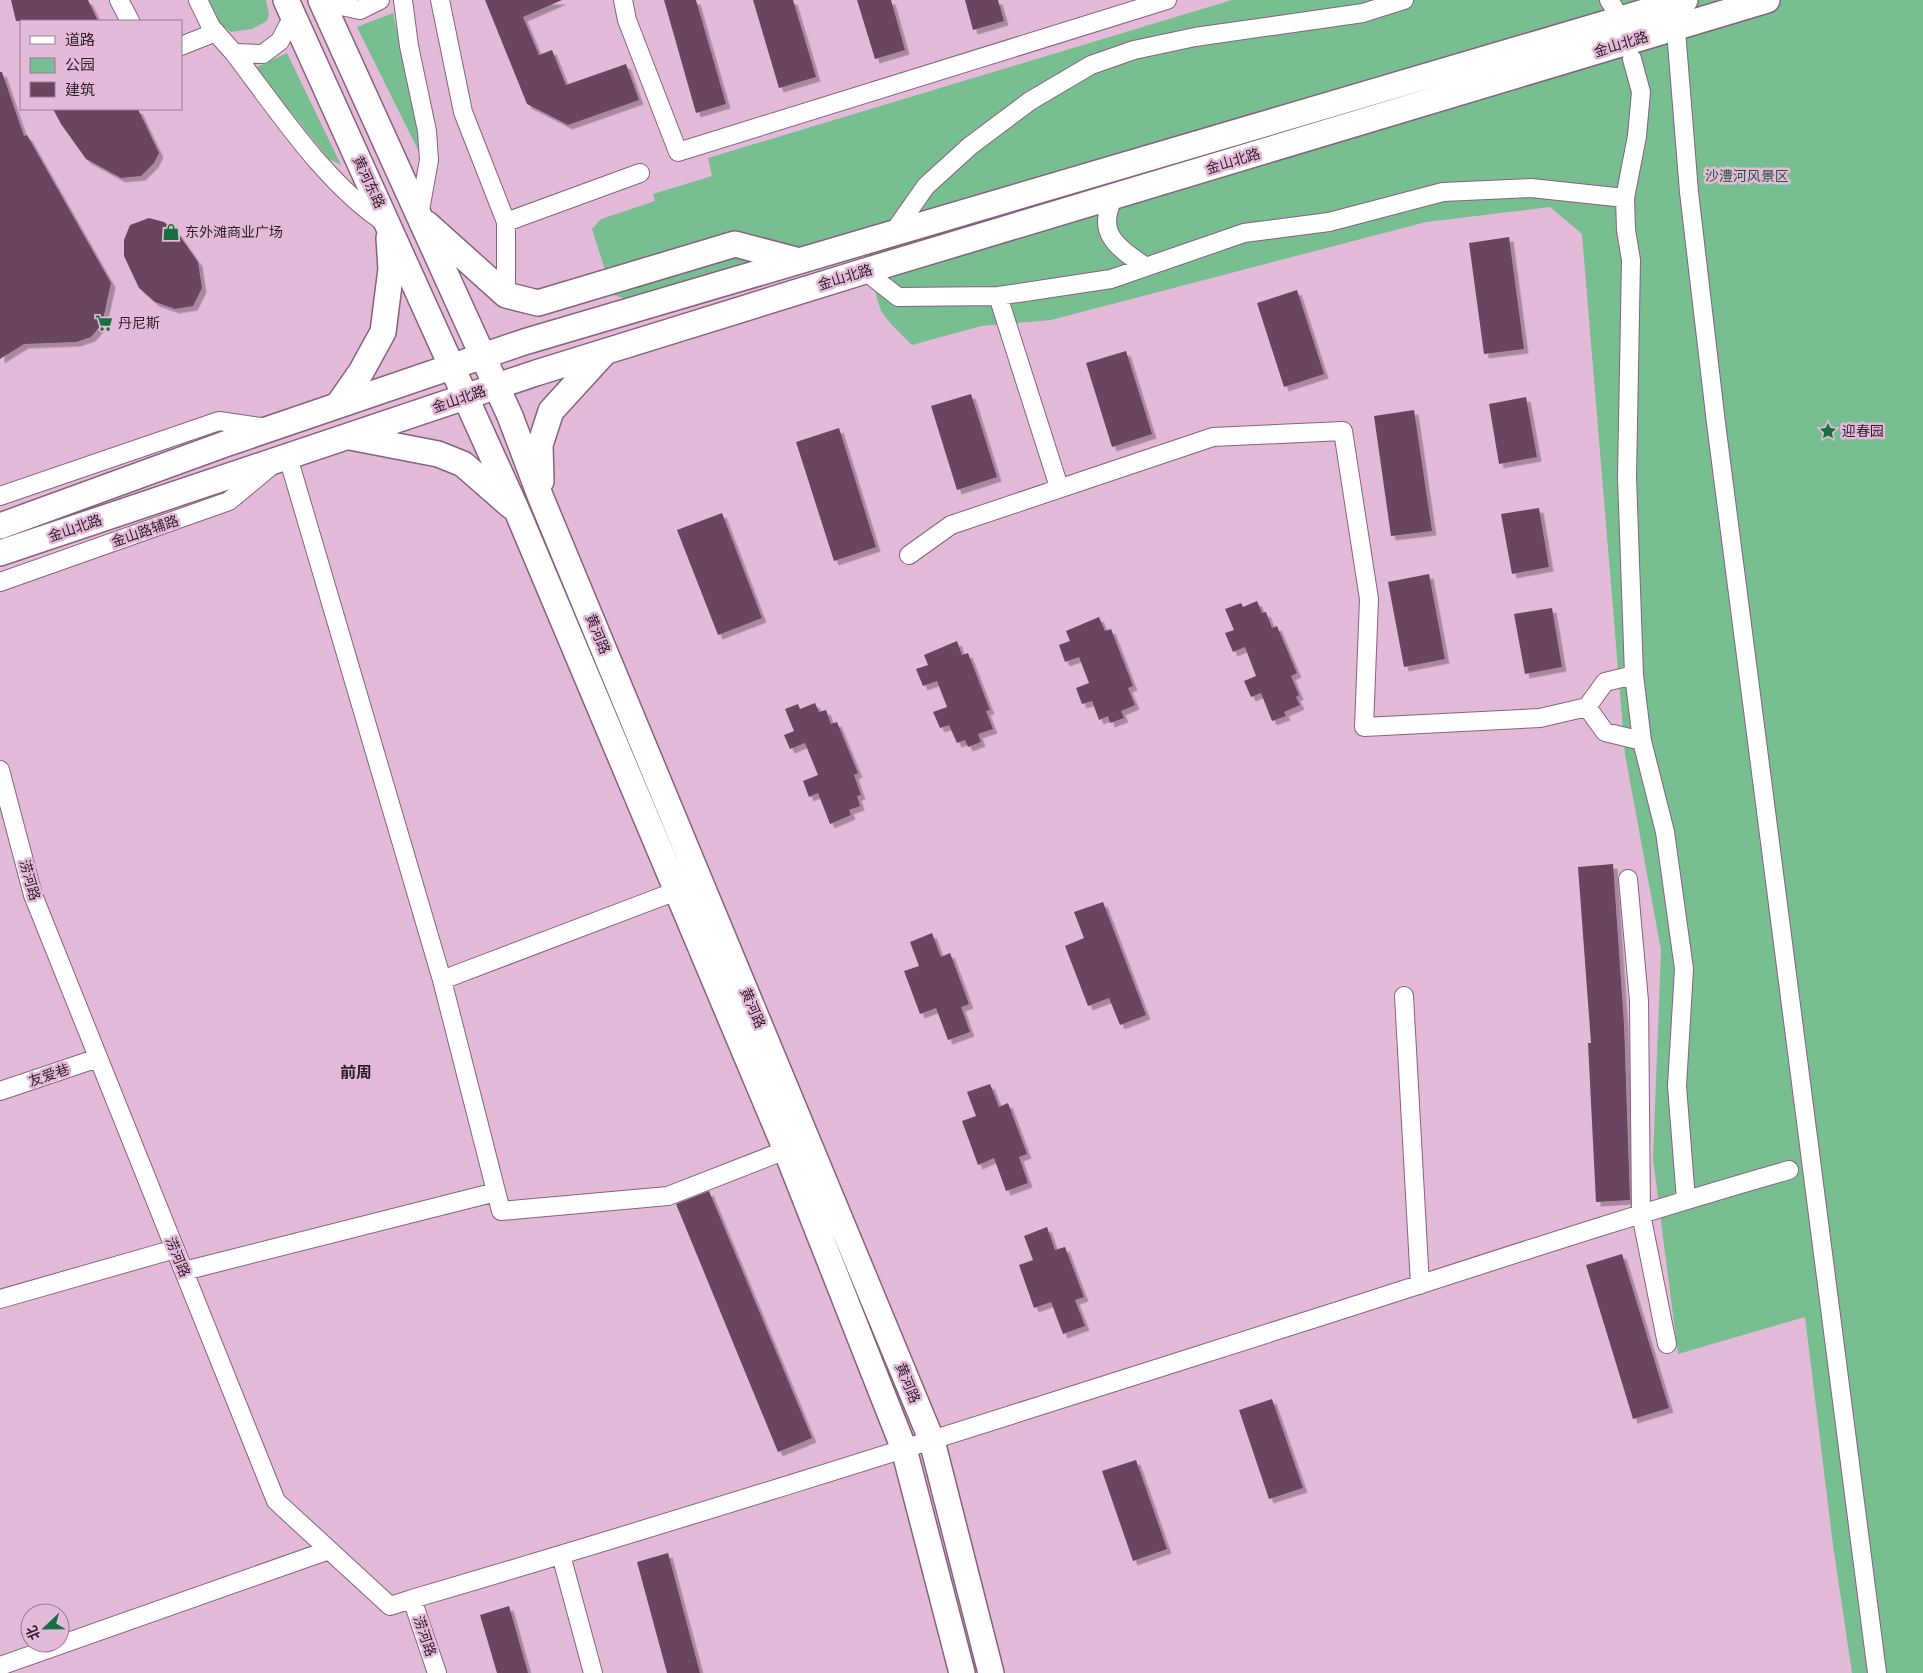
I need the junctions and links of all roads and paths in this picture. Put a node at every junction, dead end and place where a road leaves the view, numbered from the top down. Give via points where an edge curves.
1 (120, 0) edge
2 (198, 0) edge
3 (380, 0) edge
4 (403, 0) edge
5 (440, 0) edge
6 (623, 0) edge
7 (1167, 0) edge
8 (1404, 0) edge
9 (1767, 0) edge
10 (322, 1) edge
11 (290, 8) edge
12 (1680, 11) edge
13 (130, 20) edge
14 (216, 32) junction
15 (182, 46) edge
16 (234, 54) junction
17 (1632, 59) dead end
18 (640, 173) dead end
19 (1114, 197) junction
20 (1625, 198) junction
21 (419, 216) junction
22 (506, 222) junction
23 (389, 226) junction
24 (893, 233) junction
25 (796, 260) junction
26 (1146, 267) junction
27 (865, 271) junction
28 (506, 295) junction
29 (998, 296) junction
30 (605, 352) junction
31 (481, 355) junction
32 (452, 365) junction
33 (496, 386) junction
34 (465, 396) junction
35 (338, 405) junction
36 (270, 428) junction
37 (350, 437) junction
38 (283, 459) junction
39 (1059, 487) junction
40 (0, 496) edge
41 (541, 498) junction
42 (517, 511) junction
43 (0, 526) edge
44 (0, 554) edge
45 (909, 554) dead end
46 (0, 582) edge
47 (1634, 675) junction
48 (1587, 707) junction
49 (1642, 741) junction
50 (0, 770) edge
51 (1628, 879) dead end
52 (689, 886) junction
53 (442, 980) junction
54 (1404, 996) dead end
55 (98, 1058) junction
56 (0, 1091) edge
57 (786, 1150) junction
58 (1789, 1170) dead end
59 (496, 1192) junction
60 (1686, 1200) junction
61 (1641, 1214) junction
62 (174, 1249) junction
63 (184, 1271) junction
64 (1420, 1285) junction
65 (0, 1299) edge
66 (1667, 1344) dead end
67 (932, 1440) junction
68 (904, 1449) junction
69 (329, 1550) junction
70 (561, 1555) junction
71 (412, 1599) junction
72 (0, 1666) edge
73 (437, 1673) edge
74 (593, 1673) edge
75 (962, 1673) edge
76 (991, 1673) edge
77 (1876, 1673) edge

1 - 13 street
2 - 14 street
3 - 10 street via 360,10
4 - 21 street via 427,131 429,160
5 - 22 street via 463,112
6 - 7 street via 627,20 678,152
8 - 24 street via 1363,13 1195,37 1134,50 1091,65 1030,101 970,146 926,186
9 - 12 main road
10 - 21 main road
11 - 16 street via 280,41 263,54
11 - 23 main road, 黄河东路
12 - 19 main road, 金山北路
12 - 24 main road, 金山北路
12 - 77 street via 1689,192 1716,422
14 - 15 street
14 - 16 street
16 - 23 street via 339,184 368,212
17 - 20 street via 1641,92 1637,136
18 - 22 street
19 - 26 street via 1106,212 1110,237 1124,252
19 - 27 main road, 金山北路
20 - 26 street via 1531,188 1443,192 1329,222 1244,233
20 - 47 street via 1631,260 1627,477
21 - 28 main road
21 - 31 main road
22 - 28 street
23 - 32 main road, 黄河东路
23 - 35 main road via 391,269 383,332
24 - 25 main road, 金山北路
25 - 28 main road via 735,244 538,303
25 - 31 main road, 金山北路
26 - 29 street via 1110,279
27 - 29 street via 898,297
27 - 30 main road, 金山北路
29 - 39 street
30 - 33 main road, 金山北路
30 - 41 main road via 551,411 540,445
31 - 32 main road, 金山北路
31 - 33 main road, 黄河路
32 - 34 main road, 黄河路
32 - 35 main road, 金山北路
33 - 34 main road, 金山北路
33 - 41 main road, 黄河路
34 - 37 main road, 金山北路
34 - 42 main road, 黄河路
35 - 36 main road, 金山北路
36 - 40 street via 219,421
36 - 43 main road, 金山北路
37 - 38 main road, 金山北路
37 - 42 main road via 438,454 464,464
38 - 44 main road, 金山北路
38 - 46 street, 金山路辅路 via 230,501
38 - 53 street
39 - 45 street via 951,525
39 - 48 street via 1213,437 1344,431 1369,598 1364,727 1540,718
41 - 52 main road, 黄河路
42 - 52 main road, 黄河路
47 - 48 street via 1605,682
47 - 49 street
48 - 49 street via 1605,732
49 - 60 street via 1665,832 1684,968 1677,1086
50 - 55 street, 涝河路 via 33,895
51 - 61 street via 1639,1001
52 - 53 street
52 - 57 main road, 黄河路
52 - 67 main road, 黄河路
53 - 59 street
54 - 64 street
55 - 56 street, 友爱巷
55 - 62 street, 涝河路
57 - 59 street via 668,1196 501,1211
57 - 68 main road, 黄河路
58 - 60 street
59 - 63 street
60 - 61 street
61 - 64 street
61 - 66 street
62 - 63 street, 涝河路
62 - 65 street
63 - 69 street, 涝河路 via 276,1500
64 - 67 street
67 - 68 street
67 - 76 main road, 黄河路
68 - 70 street
68 - 75 main road, 黄河路
69 - 71 street, 涝河路 via 390,1606
69 - 72 street
70 - 71 street
70 - 74 street
71 - 73 street, 涝河路

